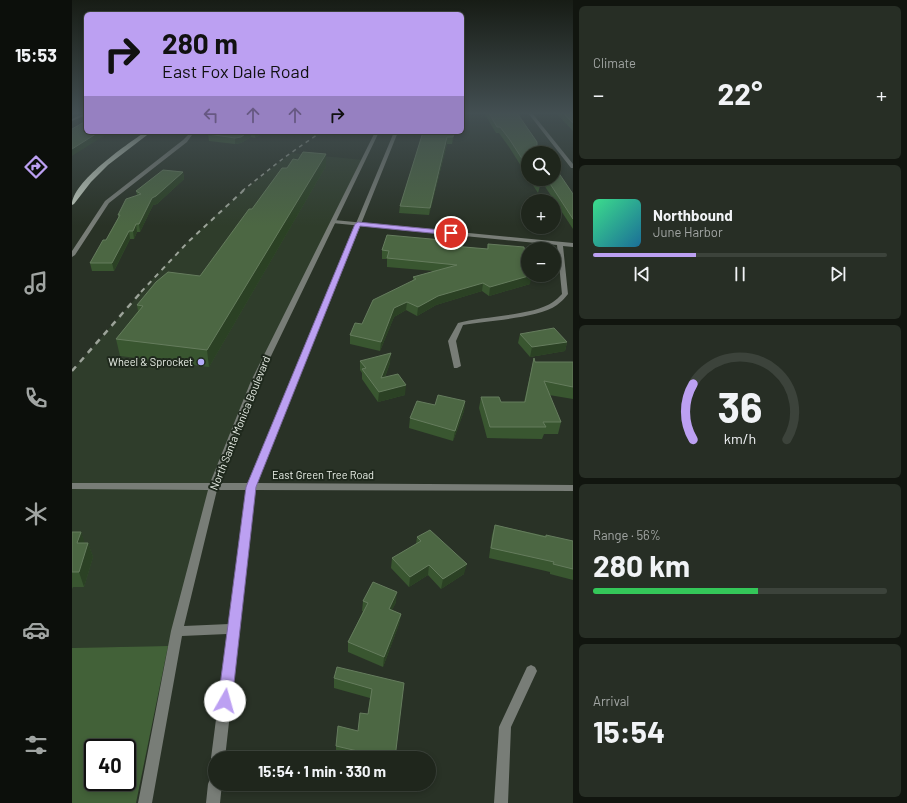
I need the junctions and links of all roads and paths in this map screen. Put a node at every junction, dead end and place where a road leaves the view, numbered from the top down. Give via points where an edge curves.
1 (122, 150) edge
2 (173, 150) edge
3 (368, 150) edge
4 (388, 150) edge
5 (560, 150) edge
6 (573, 167) edge
7 (72, 203) edge
8 (334, 222) junction
9 (358, 224) junction
10 (540, 242) edge
11 (561, 244) edge
12 (573, 245) edge
13 (72, 255) edge
14 (561, 256) edge
15 (457, 366) dead end
16 (72, 486) edge
17 (213, 487) junction
18 (251, 487) junction
19 (573, 488) edge
20 (234, 629) junction
21 (177, 631) junction
22 (531, 671) dead end
23 (219, 751) edge
24 (214, 791) edge
25 (145, 803) edge
26 (213, 803) edge
27 (501, 803) edge

1 - 7 main road via 102,165 86,182
2 - 13 street via 107,202
3 - 8 street, North Santa Monica Boulevard
4 - 9 street
5 - 6 street
8 - 9 street
8 - 17 street, North Santa Monica Boulevard via 255,381
9 - 10 street
9 - 18 street
11 - 12 street
14 - 15 street via 564,294 554,304 530,312 460,324 452,342
16 - 17 street, East Green Tree Road
17 - 18 street, East Green Tree Road
17 - 21 street, North Santa Monica Boulevard
18 - 19 street, East Green Tree Road
18 - 20 street
20 - 21 street
20 - 23 street
21 - 25 street, North Santa Monica Boulevard
22 - 27 street via 506,727
24 - 26 street

